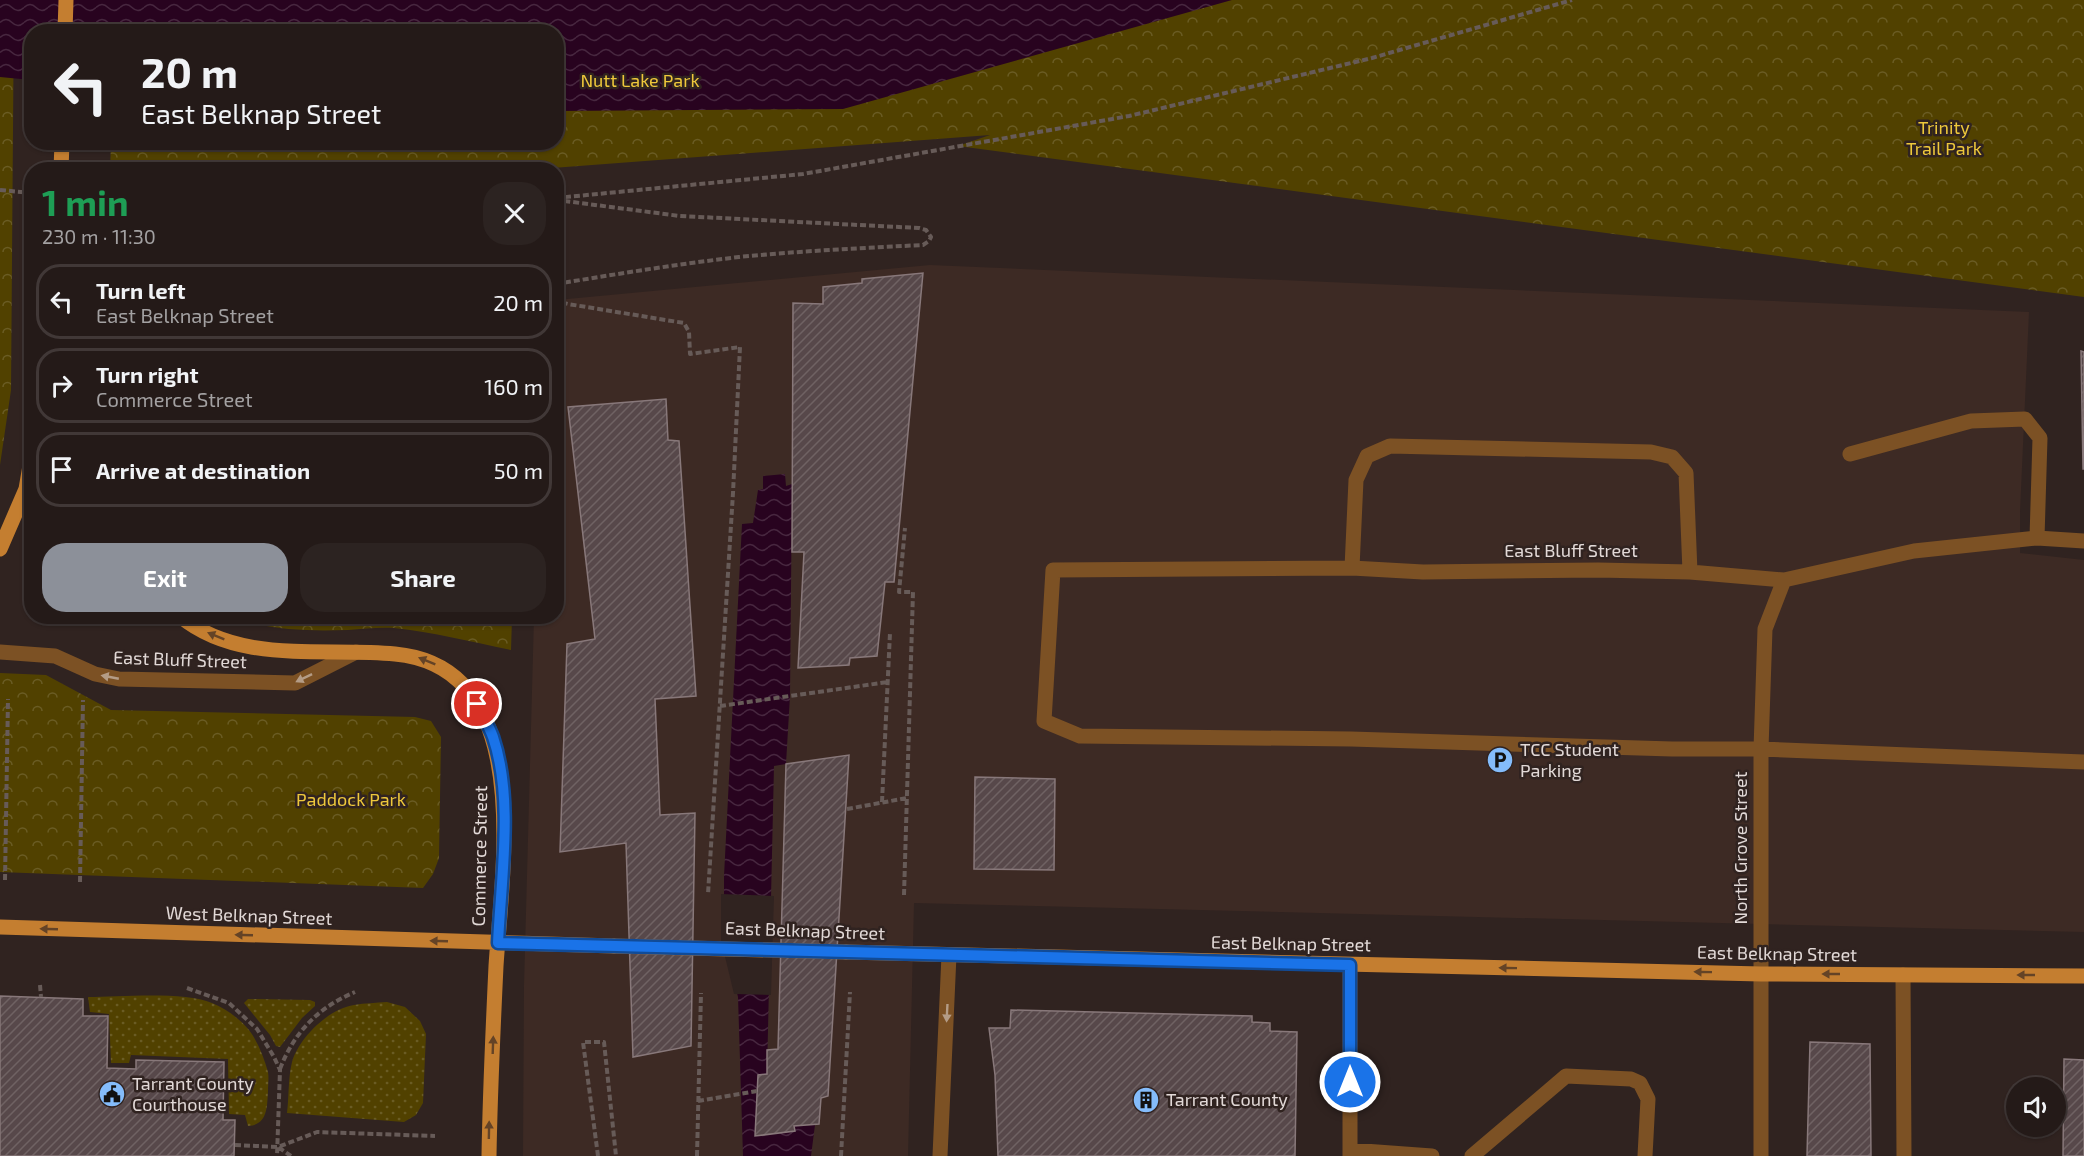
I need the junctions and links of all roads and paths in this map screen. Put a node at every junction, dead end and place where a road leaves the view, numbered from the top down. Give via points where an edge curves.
1 (66, 0) edge
2 (1572, 0) edge
3 (65, 24) edge
4 (0, 190) edge
5 (24, 192) edge
6 (564, 198) edge
7 (564, 200) edge
8 (564, 283) edge
9 (564, 303) edge
10 (1851, 454) dead end
11 (24, 494) edge
12 (905, 528) dead end
13 (2037, 538) junction
14 (2084, 541) edge
15 (0, 549) edge
16 (1352, 568) junction
17 (1690, 572) junction
18 (1784, 580) junction
19 (193, 624) edge
20 (890, 633) dead end
21 (0, 652) edge
22 (356, 652) junction
23 (888, 682) junction
24 (8, 699) dead end
25 (83, 700) dead end
26 (720, 706) junction
27 (1761, 749) junction
28 (2084, 762) edge
29 (907, 798) junction
30 (882, 802) junction
31 (847, 809) dead end
32 (5, 880) dead end
33 (80, 882) dead end
34 (708, 894) dead end
35 (904, 895) dead end
36 (0, 927) edge
37 (498, 943) junction
38 (949, 955) junction
39 (1350, 965) junction
40 (1761, 974) junction
41 (1903, 975) junction
42 (2084, 976) edge
43 (40, 985) dead end
44 (187, 988) dead end
45 (355, 992) dead end
46 (850, 992) dead end
47 (701, 993) dead end
48 (41, 997) dead end
49 (280, 1070) junction
50 (757, 1091) dead end
51 (698, 1101) junction
52 (435, 1136) dead end
53 (235, 1145) dead end
54 (278, 1147) junction
55 (1350, 1153) edge
56 (277, 1156) edge
57 (291, 1156) edge
58 (489, 1156) edge
59 (598, 1156) edge
60 (616, 1156) edge
61 (697, 1156) edge
62 (841, 1156) edge
63 (940, 1156) edge
64 (1432, 1156) edge
65 (1472, 1156) edge
66 (1646, 1156) edge
67 (1761, 1156) edge
68 (1904, 1156) edge

1 - 3 main road
2 - 6 path via 1372,58 1130,116 803,174
4 - 5 path
7 - 8 path via 680,216 919,228 931,237 923,245 737,257
9 - 26 path via 684,323 689,332 690,354 740,347
10 - 13 street via 1971,421 2025,419 2040,438
11 - 15 main road
12 - 29 path via 899,592 913,592
13 - 14 street, East Bluff Street
13 - 18 street, East Bluff Street via 1914,551
16 - 17 street, East Bluff Street via 1423,572
16 - 17 street via 1356,480 1367,456 1390,446 1402,446 1651,452 1672,458 1686,473
16 - 27 street, East Bluff Street via 1053,570 1044,721 1080,736
17 - 18 street, East Bluff Street
18 - 27 street, North Grove Street via 1765,629
22 -> 19 main road, Commerce Street via 254,648 214,637
20 - 23 path
22 -> 21 street, East Bluff Street via 295,683 119,679 95,674 55,656
37 -> 22 main road, Commerce Street via 504,818 501,775 493,737 477,704 446,669 421,658
23 - 26 path
23 - 30 path
24 - 32 path
25 - 33 path
26 - 34 path
27 - 28 street
27 - 40 street, North Grove Street
29 - 30 path
29 - 35 path
30 - 31 path
37 -> 36 main road, West Belknap Street
37 - 38 main road, East Belknap Street, bridge
58 -> 37 main road, Commerce Street
38 - 39 main road, East Belknap Street
38 -> 63 street
40 -> 39 main road, East Belknap Street
39 - 55 street
41 -> 40 main road, East Belknap Street
40 - 67 street, North Grove Street
42 -> 41 main road, East Belknap Street
41 - 68 street
43 - 48 path
44 - 49 path via 229,1003 246,1017
45 - 49 path via 309,1022 293,1041
46 - 62 path
47 - 51 path
49 - 54 path
50 - 51 path
51 - 61 path
52 - 54 path via 317,1132
53 - 54 path
54 - 56 path
54 - 57 path
55 - 64 street
59 - 60 path via 583,1042 604,1042
65 - 66 street via 1566,1076 1631,1078 1640,1083 1648,1099

